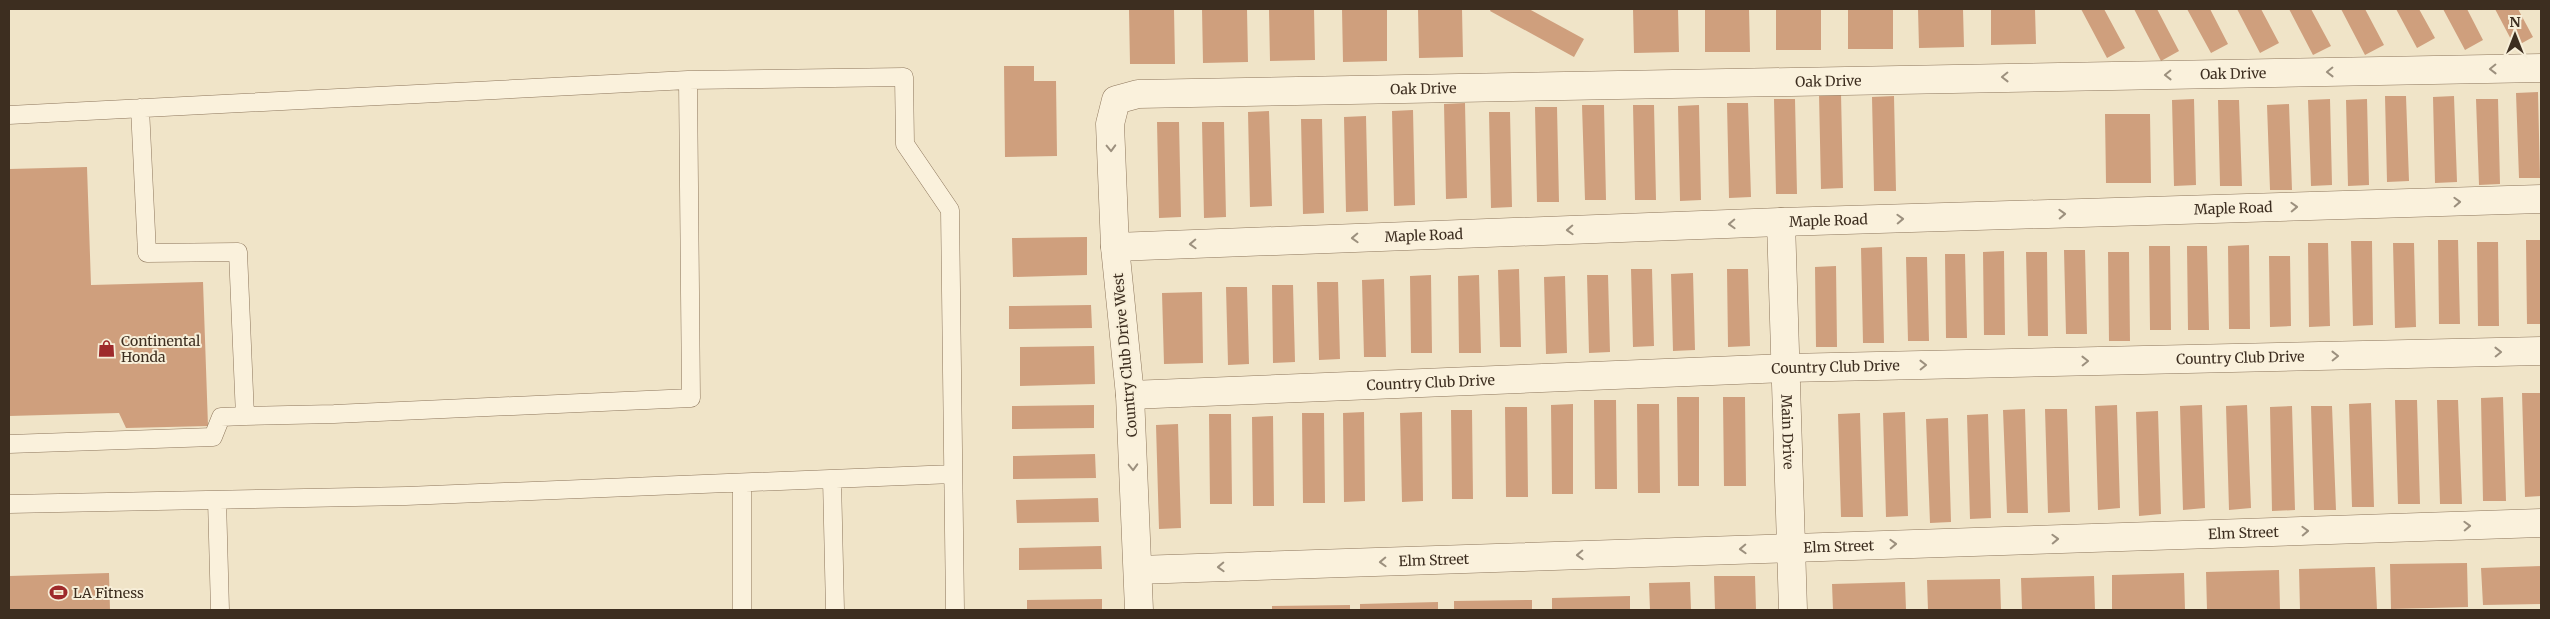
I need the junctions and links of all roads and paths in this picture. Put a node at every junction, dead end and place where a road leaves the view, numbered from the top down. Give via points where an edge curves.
1 (2541, 68) edge
2 (688, 80) junction
3 (1116, 100) joint
4 (140, 108) junction
5 (9, 115) edge
6 (2541, 199) edge
7 (1781, 222) junction
8 (1115, 247) junction
9 (2541, 351) edge
10 (1787, 368) junction
11 (1130, 395) junction
12 (246, 416) junction
13 (9, 444) edge
14 (953, 474) junction
15 (832, 479) junction
16 (742, 483) junction
17 (217, 500) junction
18 (9, 504) edge
19 (2541, 523) edge
20 (1792, 548) junction
21 (1138, 570) junction
22 (220, 610) edge
23 (742, 610) edge
24 (835, 610) edge
25 (955, 610) edge
26 (1139, 610) edge
27 (1793, 610) edge

1 -> 3 street, Oak Drive via 1148,94
2 - 4 lane
2 - 12 lane via 691,398
2 - 14 lane via 904,77 905,144 950,210
3 -> 8 street, Country Club Drive West via 1110,124
4 - 5 lane
4 - 12 lane via 147,253 238,252
7 -> 6 street, Maple Road
7 -> 8 street, Maple Road
7 - 10 street, Main Drive
8 - 11 street, Country Club Drive West
10 -> 9 street, Country Club Drive
10 - 11 street, Country Club Drive
10 - 20 street, Main Drive
11 -> 21 street, Country Club Drive West
12 - 13 lane via 220,417 213,436
14 - 15 lane
14 - 25 lane
15 - 16 lane
15 - 24 lane
16 - 17 lane
16 - 23 lane
17 - 18 lane
17 - 22 lane
20 -> 19 street, Elm Street
20 -> 21 street, Elm Street
20 - 27 street, Main Drive
21 - 26 street, Country Club Drive West

